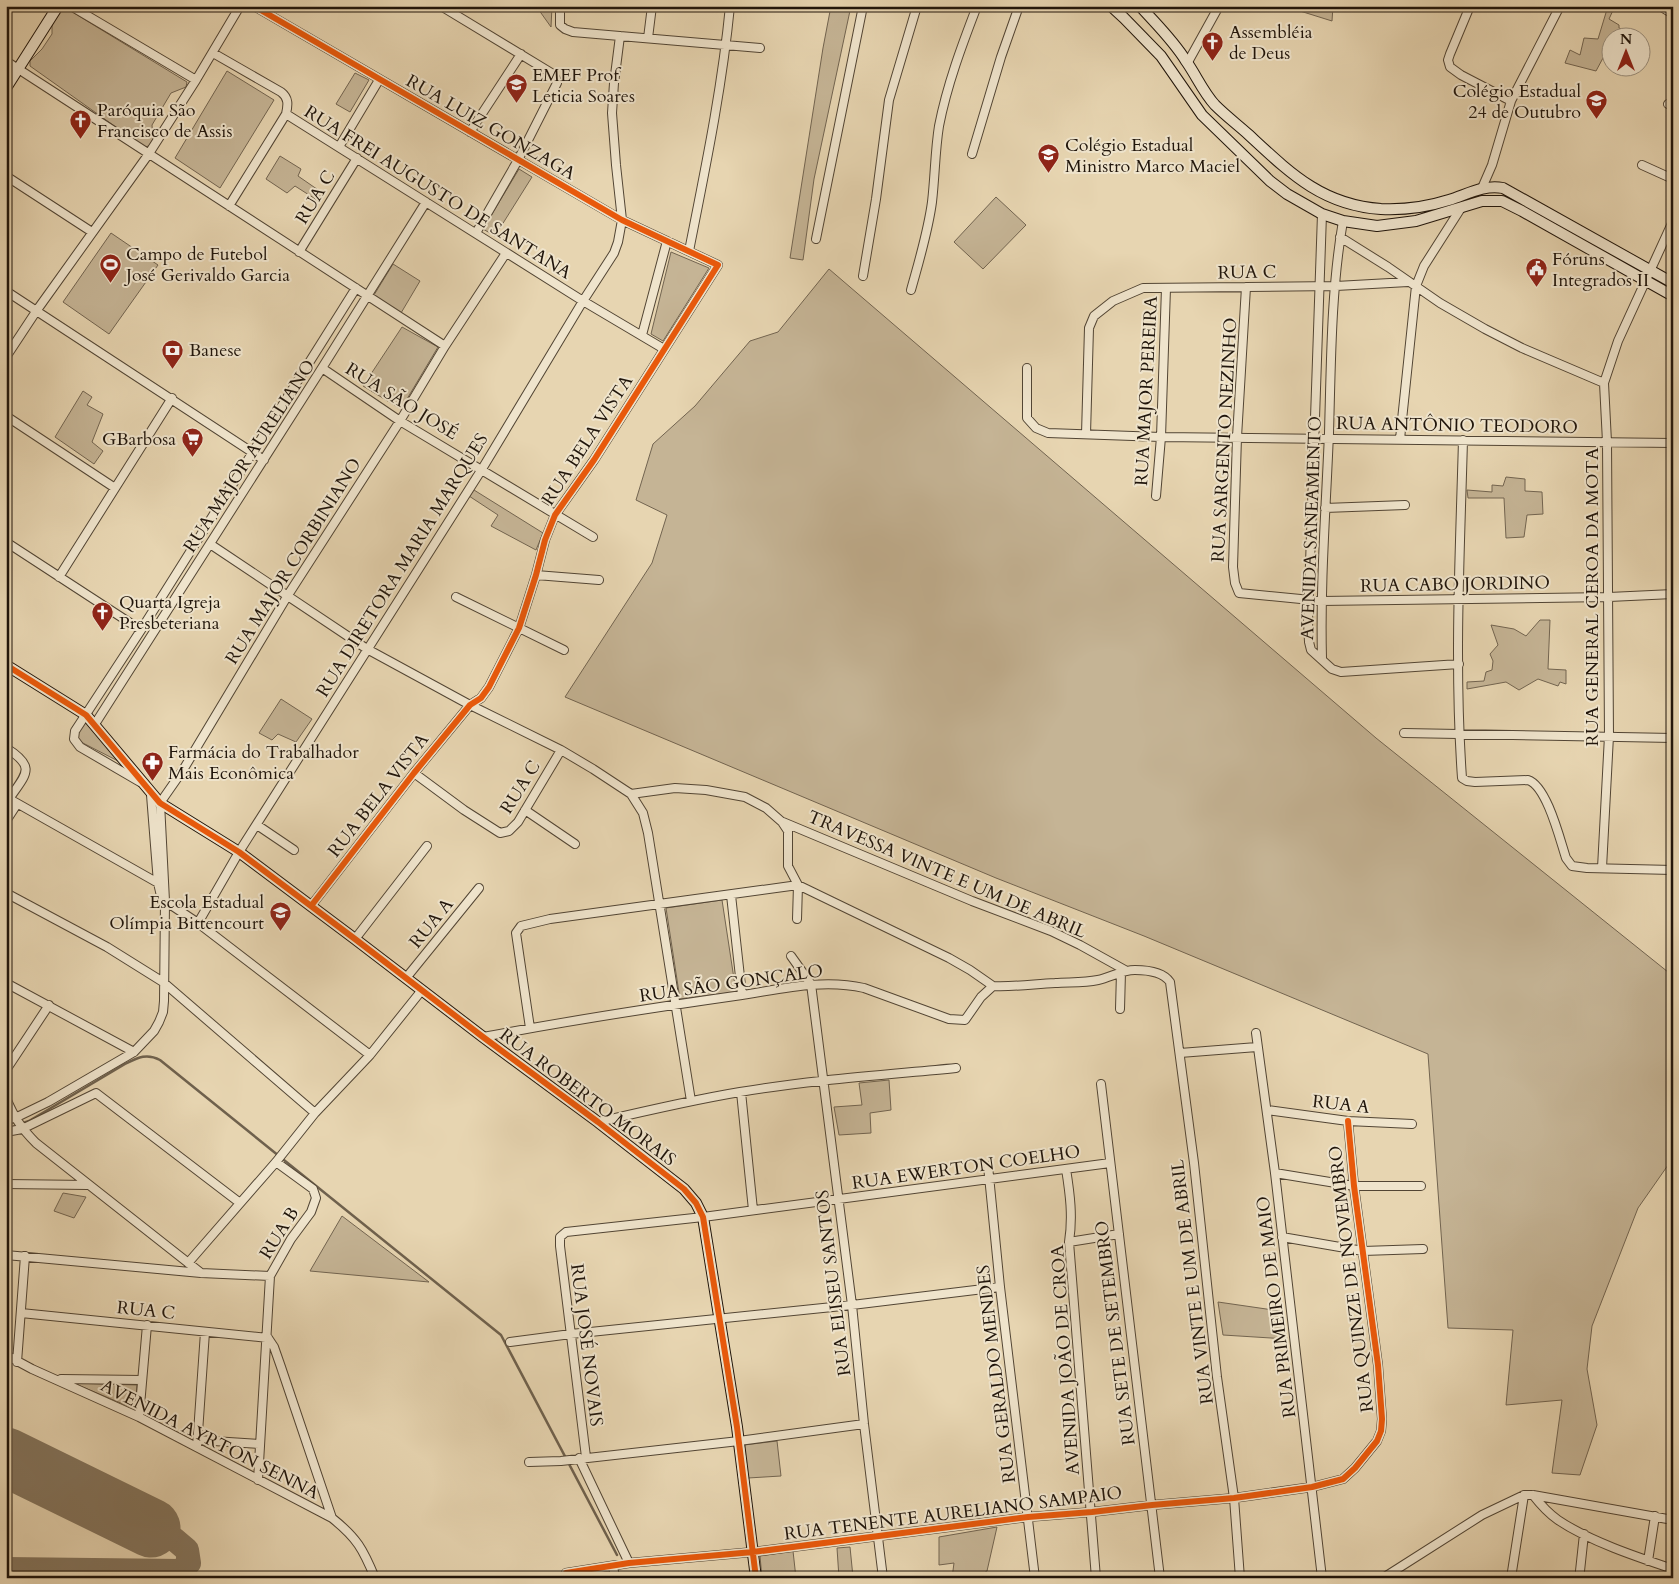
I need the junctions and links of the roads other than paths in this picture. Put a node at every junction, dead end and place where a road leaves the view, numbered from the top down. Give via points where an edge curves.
1 (58, 6) edge
2 (71, 6) edge
3 (240, 6) edge
4 (254, 6) edge
5 (441, 6) edge
6 (560, 6) edge
7 (652, 6) edge
8 (730, 6) edge
9 (862, 6) edge
10 (917, 6) edge
11 (976, 6) edge
12 (1018, 6) edge
13 (1111, 6) edge
14 (1140, 6) edge
15 (1218, 6) edge
16 (1470, 6) edge
17 (1560, 6) edge
18 (1663, 7) edge
19 (1673, 14) edge
20 (620, 36) junction
21 (648, 38) junction
22 (726, 44) junction
23 (760, 48) dead end
24 (213, 53) junction
25 (520, 54) junction
26 (6, 62) edge
27 (1188, 62) junction
28 (18, 68) junction
29 (196, 80) junction
30 (379, 80) junction
31 (1201, 86) junction
32 (6, 88) edge
33 (1186, 94) junction
34 (1511, 101) junction
35 (1215, 104) junction
36 (286, 114) junction
37 (1202, 116) junction
38 (470, 132) junction
39 (339, 146) junction
40 (148, 154) junction
41 (972, 154) dead end
42 (357, 158) junction
43 (518, 160) junction
44 (1642, 165) dead end
45 (6, 176) edge
46 (1673, 179) edge
47 (1482, 188) junction
48 (426, 202) junction
49 (229, 206) junction
50 (1460, 208) junction
51 (1322, 214) junction
52 (622, 220) junction
53 (1343, 221) junction
54 (1673, 221) edge
55 (92, 232) junction
56 (476, 233) junction
57 (1340, 237) junction
58 (816, 239) dead end
59 (667, 241) junction
60 (689, 251) junction
61 (300, 252) junction
62 (506, 253) junction
63 (718, 265) joint
64 (1649, 270) junction
65 (863, 276) dead end
66 (1645, 281) junction
67 (1673, 283) edge
68 (1412, 284) junction
69 (1320, 286) junction
70 (1336, 286) junction
71 (356, 288) junction
72 (1166, 288) junction
73 (1246, 288) junction
74 (911, 290) dead end
75 (6, 291) edge
76 (368, 296) junction
77 (1673, 296) edge
78 (583, 301) junction
79 (37, 310) junction
80 (642, 335) junction
81 (445, 346) junction
82 (664, 349) junction
83 (1318, 356) junction
84 (1332, 356) junction
85 (6, 358) edge
86 (322, 368) junction
87 (1027, 368) dead end
88 (1604, 383) junction
89 (172, 398) junction
90 (6, 416) edge
91 (400, 420) junction
92 (1086, 434) junction
93 (1162, 437) junction
94 (1237, 437) junction
95 (1315, 438) junction
96 (1328, 438) junction
97 (1400, 439) junction
98 (1462, 440) junction
99 (1608, 442) junction
100 (1673, 443) edge
101 (252, 452) junction
102 (264, 460) junction
103 (482, 469) junction
104 (115, 488) junction
105 (1156, 496) dead end
106 (1405, 504) dead end
107 (1326, 508) junction
108 (556, 515) junction
109 (593, 537) dead end
110 (6, 542) edge
111 (210, 544) junction
112 (536, 575) junction
113 (59, 577) junction
114 (600, 580) dead end
115 (1238, 593) joint
116 (1673, 594) edge
117 (288, 595) junction
118 (456, 597) dead end
119 (1609, 597) junction
120 (1458, 598) junction
121 (1308, 600) junction
122 (1320, 600) junction
123 (519, 628) junction
124 (141, 630) junction
125 (367, 649) junction
126 (564, 650) dead end
127 (1322, 658) junction
128 (1459, 664) junction
129 (6, 665) edge
130 (470, 705) junction
131 (86, 715) junction
132 (95, 724) junction
133 (1404, 733) dead end
134 (1459, 734) junction
135 (1609, 736) junction
136 (1673, 738) edge
137 (6, 748) edge
138 (561, 750) junction
139 (414, 773) junction
140 (142, 783) junction
141 (631, 794) junction
142 (151, 795) junction
143 (8, 798) edge
144 (160, 803) junction
145 (17, 804) junction
146 (525, 810) junction
147 (6, 822) edge
148 (782, 822) junction
149 (257, 825) junction
150 (575, 844) dead end
151 (427, 846) dead end
152 (294, 850) dead end
153 (239, 852) junction
154 (1602, 868) junction
155 (1673, 870) edge
156 (158, 883) junction
157 (798, 886) junction
158 (478, 888) dead end
159 (6, 892) edge
160 (731, 895) junction
161 (165, 902) junction
162 (660, 904) junction
163 (311, 906) junction
164 (797, 919) dead end
165 (198, 923) junction
166 (355, 939) junction
167 (791, 956) dead end
168 (1123, 971) junction
169 (406, 978) junction
170 (163, 982) junction
171 (6, 983) edge
172 (811, 984) junction
173 (993, 986) junction
174 (422, 990) junction
175 (742, 995) junction
176 (49, 1005) junction
177 (674, 1005) junction
178 (1120, 1009) dead end
179 (530, 1028) junction
180 (1256, 1033) dead end
181 (483, 1037) junction
182 (1257, 1047) junction
183 (134, 1052) junction
184 (1180, 1053) junction
185 (370, 1055) junction
186 (956, 1068) dead end
187 (6, 1070) edge
188 (823, 1081) junction
189 (1101, 1084) dead end
190 (741, 1092) junction
191 (6, 1098) edge
192 (691, 1101) junction
193 (1267, 1110) junction
194 (315, 1113) junction
195 (10, 1118) edge
196 (1348, 1121) junction
197 (598, 1122) junction
198 (1412, 1124) dead end
199 (22, 1129) junction
200 (6, 1132) edge
201 (276, 1162) junction
202 (1110, 1163) junction
203 (988, 1166) dead end
204 (1066, 1170) junction
205 (1275, 1173) junction
206 (989, 1179) junction
207 (6, 1184) edge
208 (88, 1185) junction
209 (1354, 1186) junction
210 (1421, 1186) dead end
211 (839, 1199) junction
212 (240, 1203) junction
213 (753, 1210) junction
214 (703, 1217) junction
215 (1119, 1234) junction
216 (560, 1237) joint
217 (1282, 1237) junction
218 (1069, 1242) junction
219 (1423, 1249) dead end
220 (1363, 1251) junction
221 (6, 1254) edge
222 (25, 1256) junction
223 (188, 1263) junction
224 (201, 1273) junction
225 (270, 1276) junction
226 (1000, 1287) junction
227 (852, 1305) junction
228 (21, 1313) junction
229 (719, 1319) junction
230 (147, 1325) junction
231 (205, 1332) junction
232 (571, 1334) junction
233 (268, 1338) junction
234 (510, 1342) dead end
235 (6, 1355) edge
236 (17, 1362) junction
237 (56, 1379) junction
238 (142, 1380) junction
239 (139, 1417) junction
240 (864, 1424) junction
241 (739, 1441) junction
242 (197, 1443) junction
243 (259, 1444) junction
244 (582, 1458) junction
245 (529, 1462) dead end
246 (1343, 1479) joint
247 (258, 1480) junction
248 (1312, 1487) junction
249 (1524, 1495) junction
250 (1533, 1495) junction
251 (1234, 1498) junction
252 (1152, 1505) junction
253 (1092, 1512) junction
254 (1655, 1516) junction
255 (1028, 1517) junction
256 (332, 1518) junction
257 (1673, 1520) edge
258 (1584, 1534) junction
259 (878, 1536) junction
260 (753, 1552) junction
261 (1648, 1561) junction
262 (629, 1563) junction
263 (614, 1566) junction
264 (1673, 1569) edge
265 (1580, 1571) dead end
266 (566, 1573) dead end
267 (1385, 1577) edge
268 (375, 1578) edge
269 (615, 1578) edge
270 (756, 1578) edge
271 (883, 1578) edge
272 (1035, 1578) edge
273 (1096, 1578) edge
274 (1160, 1578) edge
275 (1240, 1578) edge
276 (1322, 1578) edge
277 (1511, 1578) edge

1 - 28 street
2 - 29 street
3 - 24 street
4 - 30 street, RUA LUIZ GONZAGA
5 - 25 street
6 - 20 street via 560,25 565,30
7 - 21 street
8 - 22 street
9 - 58 street
10 - 65 street via 890,100
11 - 74 street via 945,99 935,151 927,230
12 - 41 street
13 - 33 street via 1153,47
14 - 27 street
15 - 27 street
16 - 34 street via 1448,60 1450,67
17 - 34 street
18 - 19 street
20 - 21 street
20 - 52 street, RUA DIRETORA MARIA MARQUES via 612,113
21 - 22 street
22 - 23 street
22 - 60 street
24 - 29 street
24 - 36 street, RUA FREI AUGUSTO DE SANTANA via 285,95 288,104
25 - 38 street
25 - 43 street via 553,74 557,84
26 - 28 street
27 - 31 street
28 - 32 street
28 - 40 street
29 - 40 street
30 - 38 street, RUA LUIZ GONZAGA
30 - 39 street
31 - 33 street via 1196,94
31 - 35 street
33 - 37 street
34 - 47 street
35 - 37 street via 1206,108
35 - 47 street via 1310,187 1348,204 1399,209 1449,200
36 - 39 street, RUA FREI AUGUSTO DE SANTANA
36 - 49 street
37 - 51 street via 1270,181
38 - 43 street, RUA LUIZ GONZAGA
39 - 42 street, RUA FREI AUGUSTO DE SANTANA
40 - 49 street
40 - 55 street
42 - 48 street, RUA FREI AUGUSTO DE SANTANA
42 - 61 street, RUA C
43 - 52 street, RUA LUIZ GONZAGA
43 - 56 street
44 - 46 street
45 - 55 street
47 - 64 street via 1500,187 1512,192
48 - 56 street, RUA FREI AUGUSTO DE SANTANA
48 - 76 street, RUA MAJOR AURELIANO
49 - 61 street
50 - 53 street via 1395,225
50 - 66 street via 1482,201 1506,202
50 - 68 street
51 - 53 street
51 - 69 street, AVENIDA SANEAMENTO
52 - 59 street, RUA LUIZ GONZAGA
52 - 78 street, RUA DIRETORA MARIA MARQUES via 614,253
53 - 57 street, AVENIDA SANEAMENTO
54 - 64 street, RUA GENERAL CEROA DA MOTA
55 - 79 street
56 - 62 street, RUA FREI AUGUSTO DE SANTANA
57 - 68 street
57 - 70 street, AVENIDA SANEAMENTO
59 - 60 street, RUA LUIZ GONZAGA
59 - 80 street
60 - 63 street, RUA LUIZ GONZAGA
61 - 71 street
62 - 78 street, RUA FREI AUGUSTO DE SANTANA
62 - 81 street, RUA MAJOR CORBINIANO
63 - 82 street, RUA BELA VISTA
64 - 66 street, RUA GENERAL CEROA DA MOTA
64 - 67 street
66 - 77 street
66 - 88 street, RUA GENERAL CEROA DA MOTA via 1612,356
68 - 70 street, RUA C
68 - 88 street via 1485,329
68 - 97 street
69 - 70 street, RUA C
69 - 73 street, RUA C
69 - 83 street, AVENIDA SANEAMENTO
70 - 84 street, AVENIDA SANEAMENTO
71 - 76 street
71 - 101 street, RUA MAJOR AURELIANO
72 - 73 street, RUA C
72 - 92 street, RUA C via 1143,288 1113,300 1090,323
72 - 93 street, RUA MAJOR PEREIRA
73 - 94 street, RUA SARGENTO NEZINHO
75 - 79 street
76 - 81 street
76 - 86 street, RUA MAJOR AURELIANO
78 - 80 street, RUA FREI AUGUSTO DE SANTANA
78 - 103 street, RUA DIRETORA MARIA MARQUES
79 - 85 street
79 - 89 street
80 - 82 street, RUA FREI AUGUSTO DE SANTANA
81 - 91 street, RUA MAJOR CORBINIANO
82 - 108 street, RUA BELA VISTA
83 - 84 street
83 - 95 street, AVENIDA SANEAMENTO
84 - 96 street, AVENIDA SANEAMENTO
86 - 91 street, RUA SÃO JOSÉ
86 - 102 street, RUA MAJOR AURELIANO
87 - 92 street, RUA ANTÔNIO TEODORO via 1027,418 1030,422 1048,433
88 - 99 street, RUA GENERAL CEROA DA MOTA
89 - 101 street
89 - 104 street
90 - 104 street
91 - 103 street, RUA SÃO JOSÉ
91 - 117 street, RUA MAJOR CORBINIANO
92 - 93 street, RUA ANTÔNIO TEODORO
93 - 94 street, RUA ANTÔNIO TEODORO
93 - 105 street, RUA MAJOR PEREIRA
94 - 95 street, RUA ANTÔNIO TEODORO
94 - 115 street, RUA SARGENTO NEZINHO via 1233,566
95 - 96 street, RUA ANTÔNIO TEODORO
95 - 121 street, AVENIDA SANEAMENTO
96 - 97 street, RUA ANTÔNIO TEODORO
96 - 107 street, AVENIDA SANEAMENTO
97 - 98 street, RUA ANTÔNIO TEODORO
98 - 99 street, RUA ANTÔNIO TEODORO
98 - 120 street
99 - 100 street, RUA ANTÔNIO TEODORO
99 - 119 street, RUA GENERAL CEROA DA MOTA
101 - 102 street
101 - 124 street, RUA MAJOR AURELIANO
102 - 111 street, RUA MAJOR AURELIANO
103 - 108 street, RUA SÃO JOSÉ
103 - 125 street, RUA DIRETORA MARIA MARQUES
104 - 113 street
106 - 107 street
107 - 122 street, AVENIDA SANEAMENTO
108 - 109 street, RUA SÃO JOSÉ
108 - 112 street, RUA BELA VISTA via 545,540
110 - 113 street
111 - 117 street
111 - 132 street, RUA MAJOR AURELIANO
112 - 114 street
112 - 123 street, RUA BELA VISTA
113 - 124 street
115 - 121 street, RUA CABO JORDINO
116 - 119 street, RUA CABO JORDINO
117 - 125 street
117 - 144 street, RUA MAJOR CORBINIANO
118 - 123 street
119 - 120 street, RUA CABO JORDINO
119 - 135 street, RUA GENERAL CEROA DA MOTA
120 - 122 street, RUA CABO JORDINO
120 - 128 street
121 - 122 street, RUA CABO JORDINO
121 - 127 street, AVENIDA SANEAMENTO via 1309,646
122 - 127 street, AVENIDA SANEAMENTO
123 - 126 street
123 - 130 street, RUA BELA VISTA via 489,687
124 - 131 street, RUA MAJOR AURELIANO
125 - 130 street
125 - 149 street, RUA DIRETORA MARIA MARQUES
127 - 128 street via 1332,669 1344,672
128 - 134 street
129 - 131 street, RUA ROBERTO MORAIS
130 - 138 street
130 - 139 street, RUA BELA VISTA
131 - 132 street, RUA ROBERTO MORAIS
131 - 140 street, RUA MAJOR AURELIANO via 74,739 80,746
132 - 140 street, RUA ROBERTO MORAIS
133 - 134 street
134 - 135 street
134 - 154 street via 1462,778 1470,781 1532,781 1548,806 1569,864
135 - 136 street
135 - 154 street, RUA GENERAL CEROA DA MOTA
137 - 143 street via 26,764 26,773
138 - 141 street
138 - 146 street, RUA C
139 - 146 street, RUA C via 500,834 515,826
139 - 163 street, RUA BELA VISTA
140 - 142 street, RUA ROBERTO MORAIS
141 - 148 street, TRAVESSA VINTE E UM DE ABRIL via 675,788 728,793 758,803
141 - 162 street via 646,822
142 - 144 street, RUA ROBERTO MORAIS
142 - 156 street
143 - 145 street
144 - 153 street, RUA ROBERTO MORAIS
144 - 161 street
145 - 147 street
145 - 156 street
146 - 150 street
148 - 157 street via 788,831 788,866
148 - 168 street, TRAVESSA VINTE E UM DE ABRIL via 1044,928
149 - 152 street
149 - 153 street, RUA DIRETORA MARIA MARQUES
151 - 166 street
153 - 163 street, RUA ROBERTO MORAIS
153 - 165 street, RUA DIRETORA MARIA MARQUES
154 - 155 street
156 - 161 street
157 - 160 street
157 - 164 street
157 - 173 street via 949,958
158 - 169 street, RUA A
159 - 170 street via 107,947
160 - 162 street
160 - 175 street
161 - 165 street
161 - 170 street
162 - 177 street
162 - 179 street via 528,923 520,927 516,933
163 - 166 street, RUA ROBERTO MORAIS
165 - 185 street
166 - 169 street, RUA ROBERTO MORAIS
167 - 172 street
168 - 173 street via 1091,981
168 - 178 street
168 - 184 street, RUA VINTE E UM DE ABRIL via 1136,970 1168,978
169 - 174 street, RUA ROBERTO MORAIS
170 - 183 street via 163,1012 159,1022
170 - 194 street
171 - 176 street
172 - 173 street, RUA SÃO GONÇALO via 864,988 950,1018 965,1020
172 - 175 street, RUA SÃO GONÇALO
172 - 188 street, RUA ELISEU SANTOS
174 - 181 street, RUA ROBERTO MORAIS
174 - 185 street
175 - 177 street, RUA SÃO GONÇALO
176 - 183 street
176 - 187 street
177 - 179 street, RUA SÃO GONÇALO
177 - 192 street
179 - 181 street, RUA SÃO GONÇALO
180 - 182 street, RUA PRIMEIRO DE MAIO
181 - 197 street, RUA ROBERTO MORAIS
182 - 184 street
182 - 193 street, RUA PRIMEIRO DE MAIO
183 - 195 street via 72,1089
184 - 251 street, RUA VINTE E UM DE ABRIL
185 - 194 street
186 - 188 street
188 - 190 street
188 - 211 street, RUA ELISEU SANTOS
189 - 202 street, RUA SETE DE SETEMBRO
190 - 192 street
190 - 213 street
191 - 195 street
192 - 197 street
193 - 196 street, RUA A
193 - 205 street, RUA PRIMEIRO DE MAIO
194 - 201 street
195 - 199 street
196 - 198 street, RUA A
196 - 209 street, RUA QUINZE DE NOVEMBRO
197 - 214 street, RUA ROBERTO MORAIS via 684,1190
199 - 200 street
199 - 208 street
199 - 212 street via 96,1093
201 - 212 street
201 - 225 street, RUA B via 314,1190 316,1198 311,1212
202 - 204 street, RUA EWERTON COELHO
202 - 215 street, RUA SETE DE SETEMBRO
203 - 206 street, RUA GERALDO MENDES
204 - 206 street, RUA EWERTON COELHO
204 - 218 street, AVENIDA JOÃO DE CROA via 1072,1220
205 - 209 street
205 - 217 street, RUA PRIMEIRO DE MAIO
206 - 211 street, RUA EWERTON COELHO
206 - 226 street, RUA GERALDO MENDES
207 - 208 street
208 - 223 street
209 - 210 street
209 - 220 street, RUA QUINZE DE NOVEMBRO
211 - 213 street, RUA EWERTON COELHO
211 - 227 street, RUA ELISEU SANTOS
212 - 223 street
213 - 214 street, RUA EWERTON COELHO
214 - 216 street, RUA EWERTON COELHO via 578,1229
214 - 229 street, RUA ROBERTO MORAIS
215 - 218 street
215 - 252 street, RUA SETE DE SETEMBRO
216 - 232 street, RUA JOSÉ NOVAIS
217 - 220 street
217 - 248 street, RUA PRIMEIRO DE MAIO
218 - 253 street, AVENIDA JOÃO DE CROA
219 - 220 street
220 - 246 street, RUA QUINZE DE NOVEMBRO via 1378,1365 1382,1425 1377,1441
221 - 222 street
222 - 224 street
222 - 228 street
223 - 224 street
224 - 225 street
225 - 233 street, RUA B
226 - 227 street
226 - 255 street, RUA GERALDO MENDES
227 - 229 street
227 - 240 street, RUA ELISEU SANTOS
228 - 230 street, RUA C
228 - 236 street
229 - 232 street
229 - 241 street, RUA ROBERTO MORAIS
230 - 231 street, RUA C
230 - 238 street
231 - 233 street, RUA C
231 - 242 street
232 - 234 street
232 - 244 street, RUA JOSÉ NOVAIS
233 - 243 street, RUA B
233 - 256 street via 281,1367
235 - 236 street, AVENIDA AYRTON SENNA
236 - 237 street, AVENIDA AYRTON SENNA
237 - 238 street
237 - 239 street, AVENIDA AYRTON SENNA
238 - 239 street
239 - 242 street, AVENIDA AYRTON SENNA
240 - 241 street
240 - 259 street, RUA ELISEU SANTOS
241 - 244 street
241 - 260 street, RUA ROBERTO MORAIS
242 - 243 street
242 - 247 street, AVENIDA AYRTON SENNA
243 - 247 street, RUA B
244 - 245 street
244 - 262 street, RUA JOSÉ NOVAIS
246 - 248 street, RUA TENENTE AURELIANO SAMPAIO
247 - 256 street, AVENIDA AYRTON SENNA
248 - 251 street, RUA TENENTE AURELIANO SAMPAIO
248 - 276 street, RUA PRIMEIRO DE MAIO
249 - 250 street
249 - 267 street via 1482,1515
249 - 277 street
250 - 254 street
250 - 258 street via 1557,1520
251 - 252 street, RUA TENENTE AURELIANO SAMPAIO
251 - 275 street, RUA VINTE E UM DE ABRIL
252 - 253 street, RUA TENENTE AURELIANO SAMPAIO
252 - 274 street, RUA SETE DE SETEMBRO
253 - 255 street, RUA TENENTE AURELIANO SAMPAIO
253 - 273 street, AVENIDA JOÃO DE CROA
254 - 257 street
254 - 261 street
255 - 259 street, RUA TENENTE AURELIANO SAMPAIO
255 - 272 street, RUA GERALDO MENDES
256 - 268 street, AVENIDA AYRTON SENNA via 362,1547
258 - 261 street
258 - 265 street
259 - 260 street, RUA TENENTE AURELIANO SAMPAIO
259 - 271 street, RUA ELISEU SANTOS
260 - 262 street, RUA TENENTE AURELIANO SAMPAIO
260 - 270 street, RUA ROBERTO MORAIS
261 - 264 street
262 - 263 street, RUA TENENTE AURELIANO SAMPAIO
263 - 266 street, RUA TENENTE AURELIANO SAMPAIO
263 - 269 street

